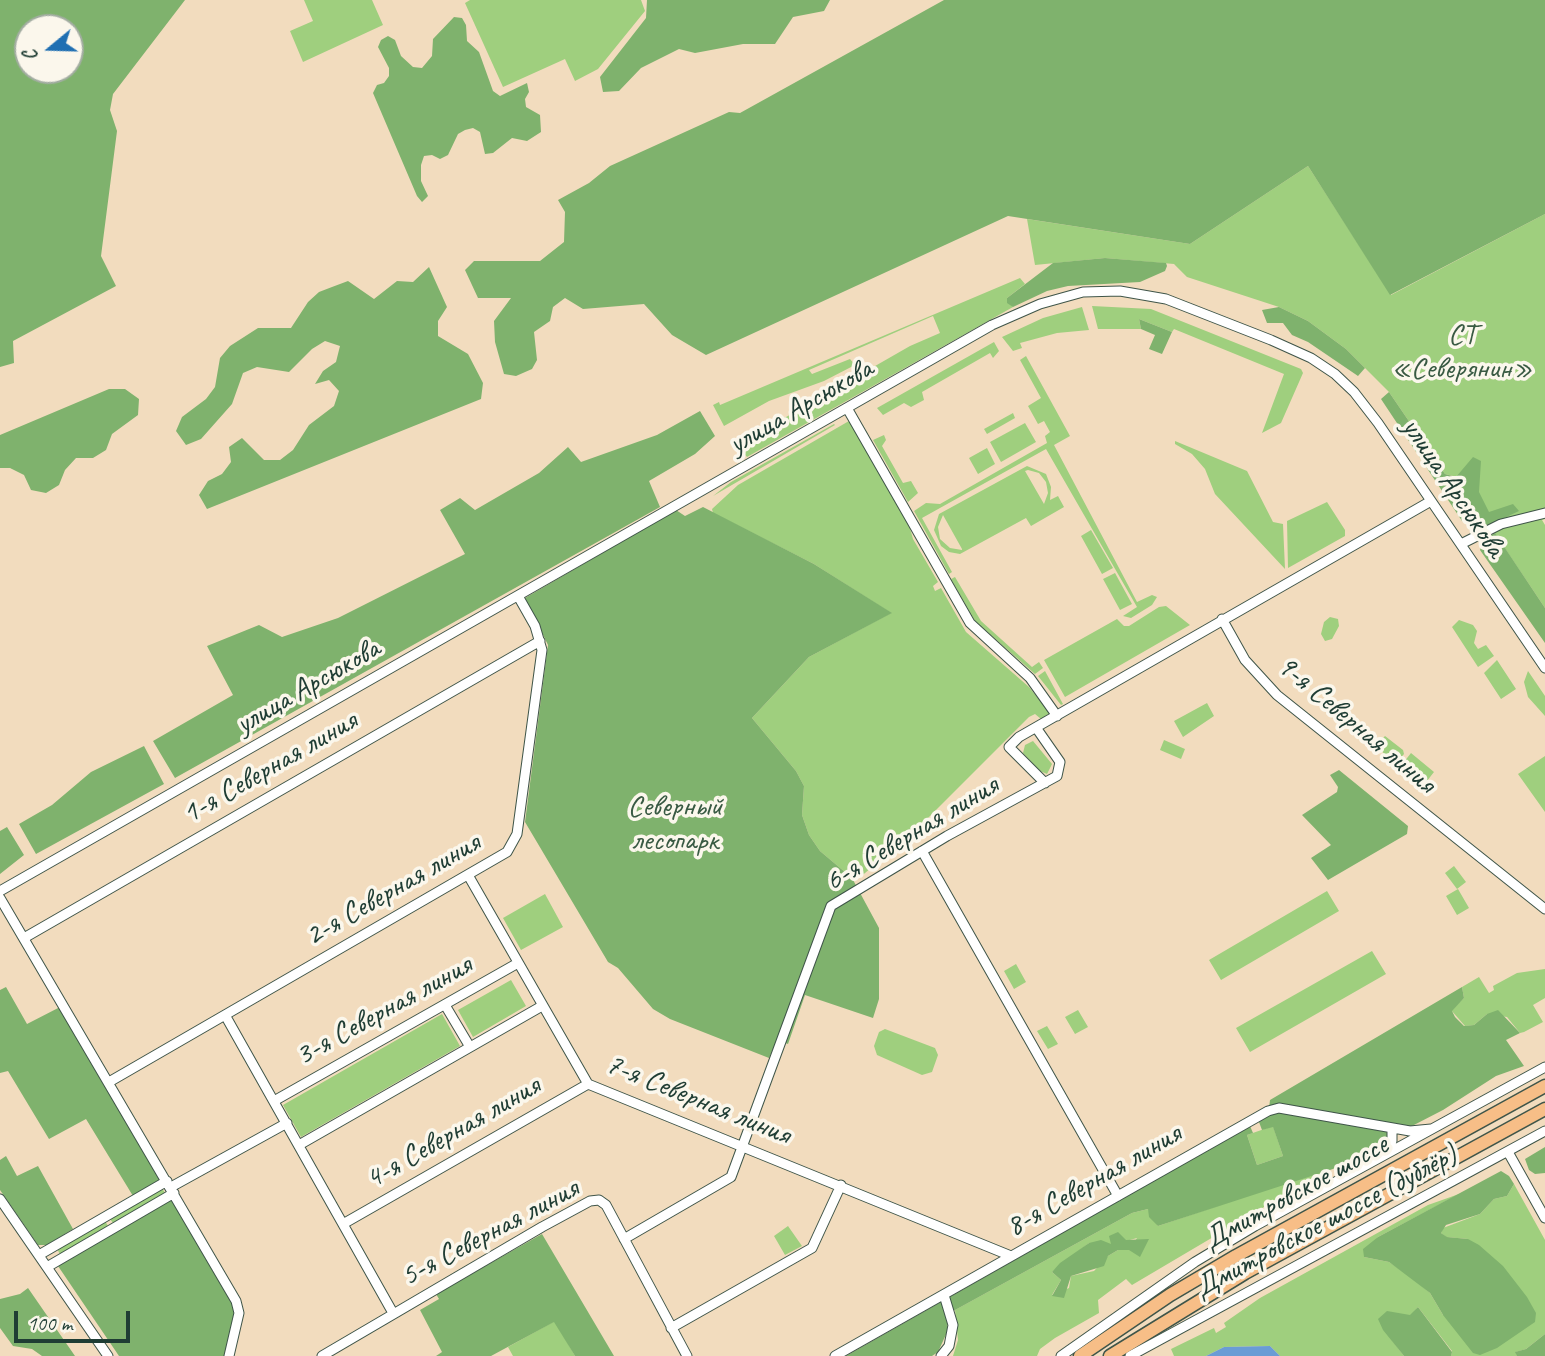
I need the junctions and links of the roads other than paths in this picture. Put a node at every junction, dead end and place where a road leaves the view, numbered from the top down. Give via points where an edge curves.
1 (847, 408) junction
2 (1432, 501) junction
3 (1545, 513) edge
4 (1461, 544) junction
5 (518, 596) junction
6 (1222, 619) junction
7 (540, 641) junction
8 (1545, 668) edge
9 (1057, 716) junction
10 (1037, 729) junction
11 (1045, 783) junction
12 (922, 850) junction
13 (468, 875) junction
14 (0, 891) edge
15 (0, 898) edge
16 (1545, 909) edge
17 (24, 939) junction
18 (518, 963) junction
19 (445, 1005) junction
20 (542, 1006) junction
21 (225, 1015) junction
22 (470, 1047) junction
23 (1545, 1067) edge
24 (109, 1082) junction
25 (588, 1084) junction
26 (1541, 1088) edge
27 (274, 1101) junction
28 (1545, 1109) edge
29 (287, 1123) junction
30 (1392, 1128) junction
31 (1431, 1129) junction
32 (1545, 1132) edge
33 (299, 1145) junction
34 (744, 1146) junction
35 (1508, 1152) junction
36 (1383, 1155) junction
37 (841, 1185) junction
38 (171, 1187) junction
39 (1118, 1196) junction
40 (0, 1199) edge
41 (1545, 1218) edge
42 (343, 1224) junction
43 (624, 1239) junction
44 (39, 1255) junction
45 (1011, 1256) junction
46 (47, 1267) junction
47 (944, 1294) junction
48 (393, 1313) junction
49 (671, 1328) junction
50 (108, 1356) edge
51 (229, 1356) edge
52 (322, 1356) edge
53 (687, 1356) edge
54 (835, 1356) edge
55 (941, 1356) edge
56 (1061, 1356) edge
57 (1080, 1356) edge
58 (1110, 1356) edge
59 (1130, 1356) edge

1 - 2 street, улица Арсюкова via 992,325 1040,304 1083,292 1142,293 1271,340 1322,365 1354,392
1 - 5 street, улица Арсюкова
1 - 9 street via 970,623 1030,678
2 - 4 street, улица Арсюкова
2 - 6 street
3 - 4 street via 1501,524
4 - 8 street, улица Арсюкова
5 - 7 street, 2-я Северная линия
5 - 14 street, улица Арсюкова
6 - 9 street
6 - 16 street, 9-я Северная линия via 1245,660 1277,695
7 - 13 street, 2-я Северная линия via 517,834 507,852
7 - 17 street, 1-я Северная линия
9 - 10 street
10 - 11 street, 6-я Северная линия via 1061,767 1057,776
10 - 11 street, 6-я Северная линия via 1009,747
11 - 12 street, 6-я Северная линия
12 - 34 street, 6-я Северная линия via 831,906
12 - 39 street
13 - 18 street, 7-я Северная линия
13 - 21 street, 2-я Северная линия
15 - 17 street
17 - 24 street
18 - 19 street, 3-я Северная линия
18 - 20 street, 7-я Северная линия
19 - 22 street
19 - 27 street, 3-я Северная линия
20 - 22 street
20 - 25 street, 7-я Северная линия
21 - 24 street, 2-я Северная линия
21 - 27 street
22 - 33 street
23 - 31 street, Дмитровское шоссе (дублёр)
24 - 38 street
25 - 34 street, 7-я Северная линия
25 - 42 street, 4-я Северная линия
26 - 57 highway, Дмитровское шоссе via 1236,1256
27 - 29 street
28 - 58 highway, Дмитровское шоссе via 1245,1273
29 - 33 street
29 - 38 street
30 - 31 street, 8-я Северная линия
30 - 36 street via 1389,1149
30 - 39 street, 8-я Северная линия via 1279,1108
31 - 36 street, Дмитровское шоссе (дублёр)
32 - 35 street, Дмитровское шоссе (дублёр)
33 - 42 street
34 - 37 street, 7-я Северная линия
34 - 43 street, 6-я Северная линия via 731,1177
35 - 41 street
35 - 59 street, Дмитровское шоссе (дублёр)
36 - 56 street, Дмитровское шоссе (дублёр) via 1195,1262
37 - 45 street, 7-я Северная линия
37 - 49 street via 812,1248
38 - 44 street
38 - 46 street
38 - 51 street via 236,1301 239,1313
39 - 45 street, 8-я Северная линия
40 - 44 street
42 - 48 street
43 - 48 street, 5-я Северная линия via 606,1205 590,1201
43 - 49 street, 5-я Северная линия
44 - 46 street
45 - 47 street, 8-я Северная линия
46 - 50 street
47 - 54 street, 8-я Северная линия
47 - 55 street via 953,1325 949,1346
48 - 52 street, 5-я Северная линия
49 - 53 street, 5-я Северная линия

